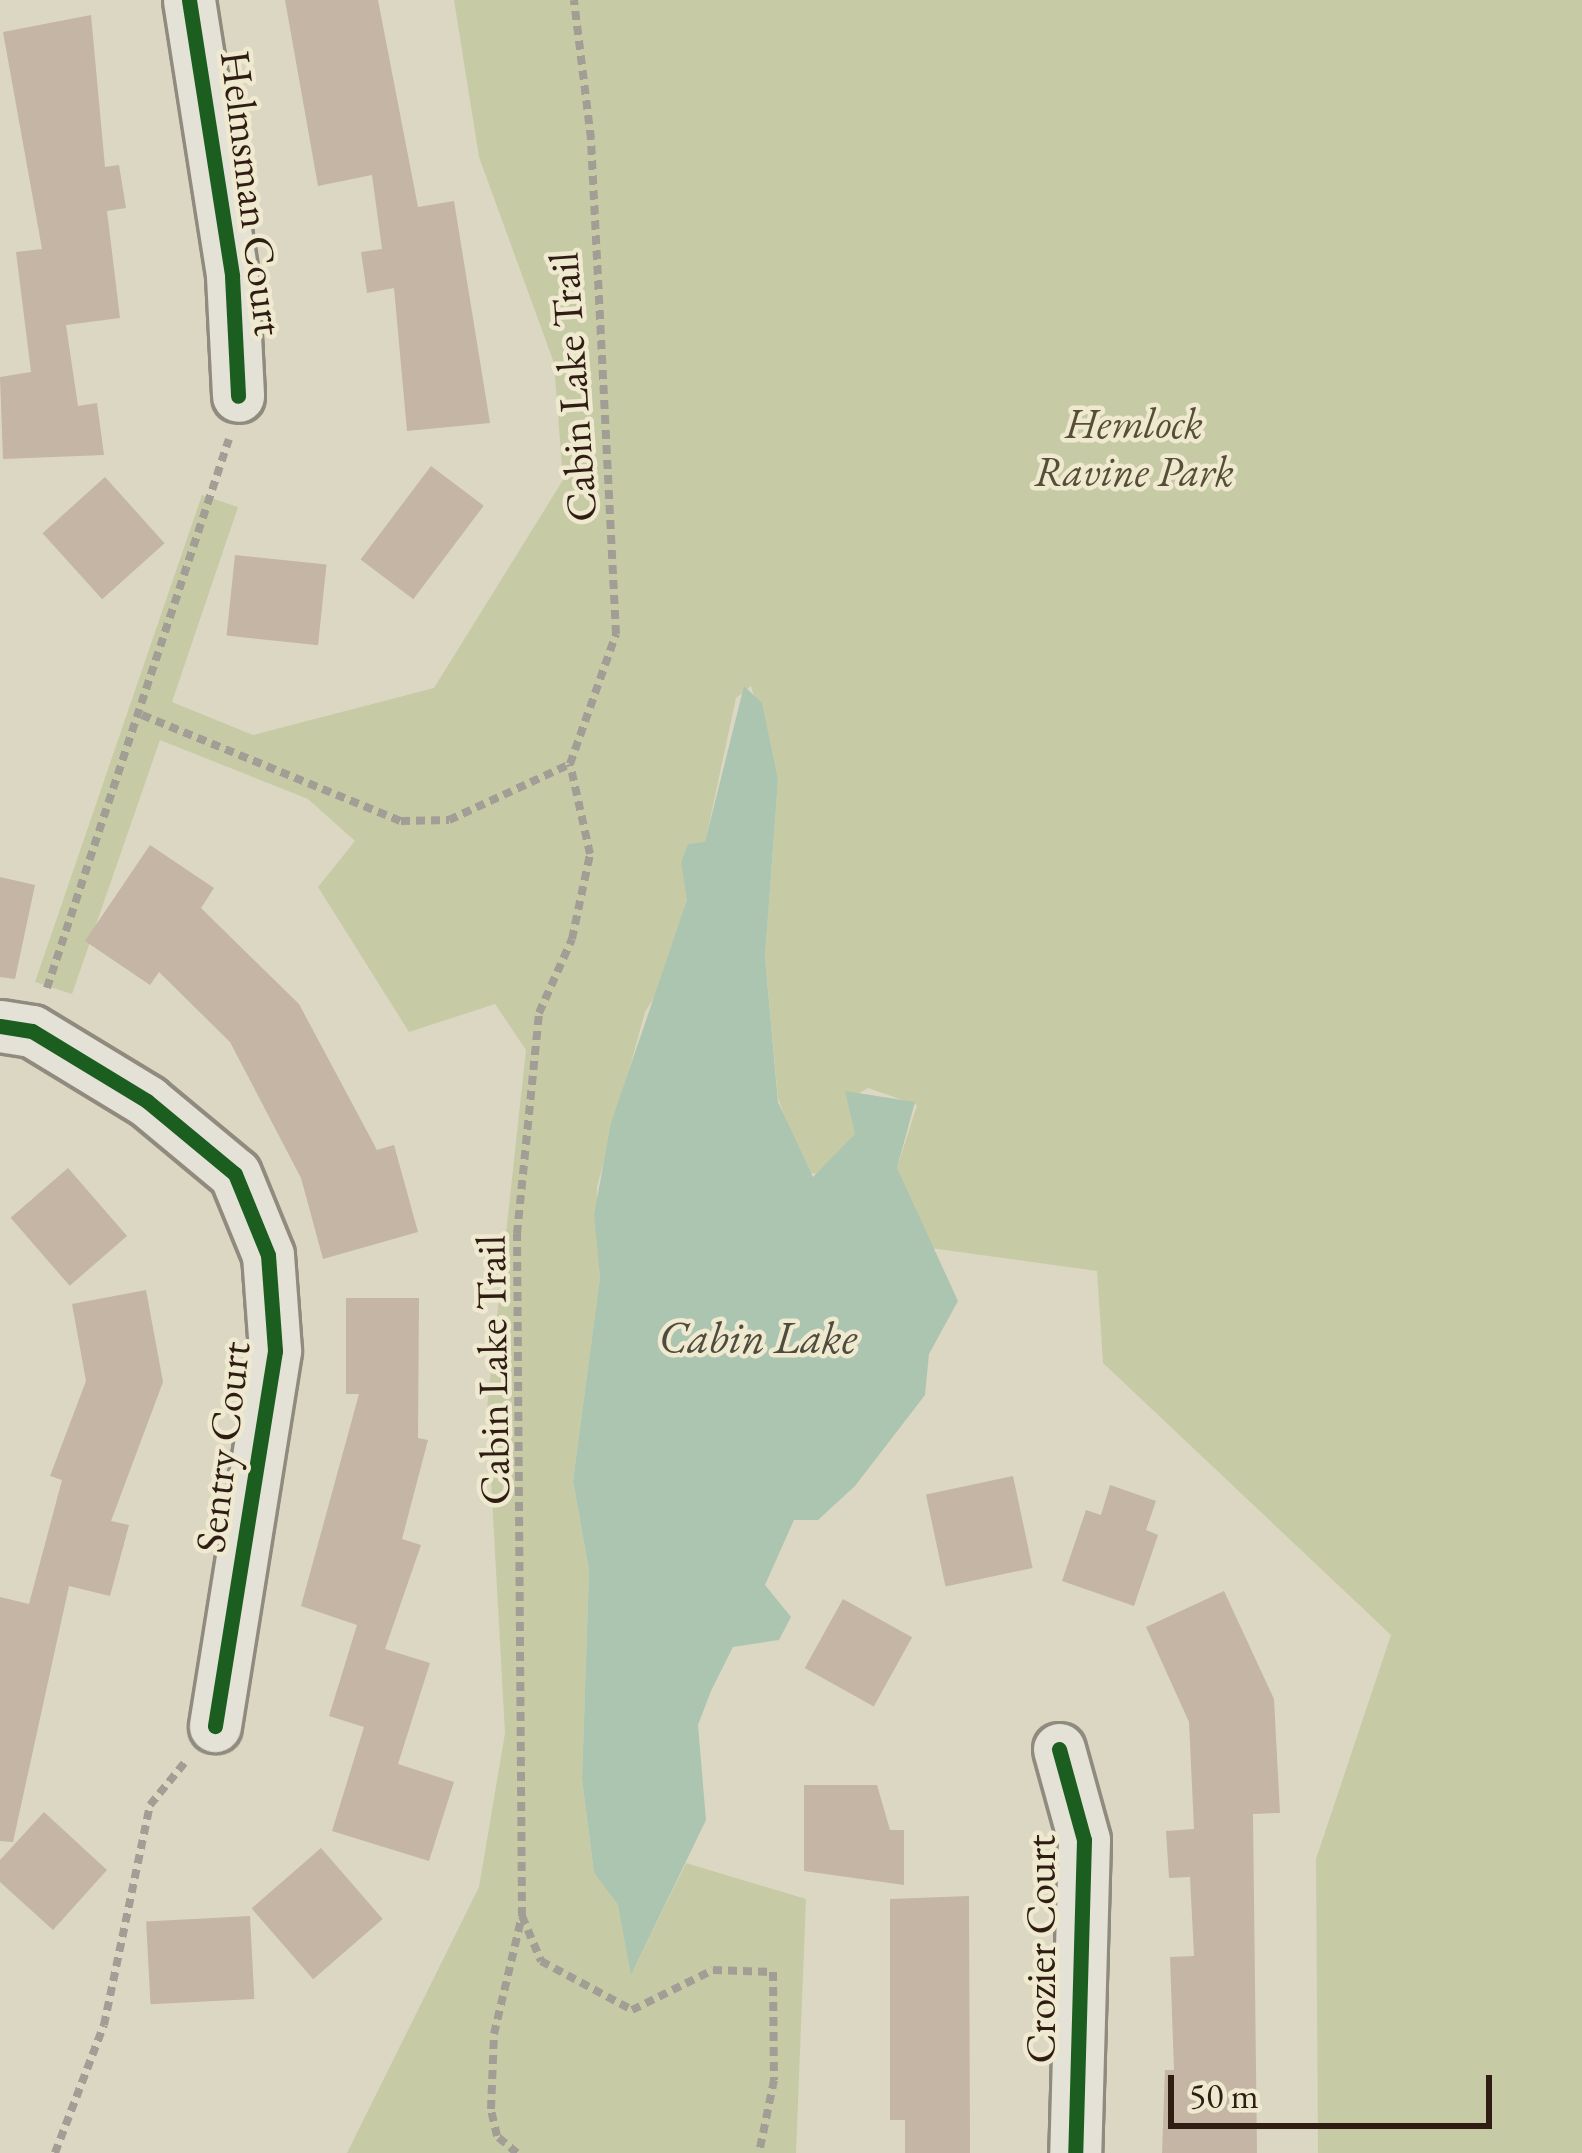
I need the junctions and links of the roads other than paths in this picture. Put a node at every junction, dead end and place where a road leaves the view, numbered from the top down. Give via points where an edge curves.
1 (189, 0) edge
2 (238, 396) road end
3 (16, 1029) edge
4 (215, 1726) road end
5 (1059, 1749) dead end
6 (1075, 2153) edge

1 - 2 street, Helmsman Court via 232,276
3 - 4 street, Sentry Court via 147,1101 235,1174 268,1255 275,1351
5 - 6 street, Crozier Court via 1084,1840

